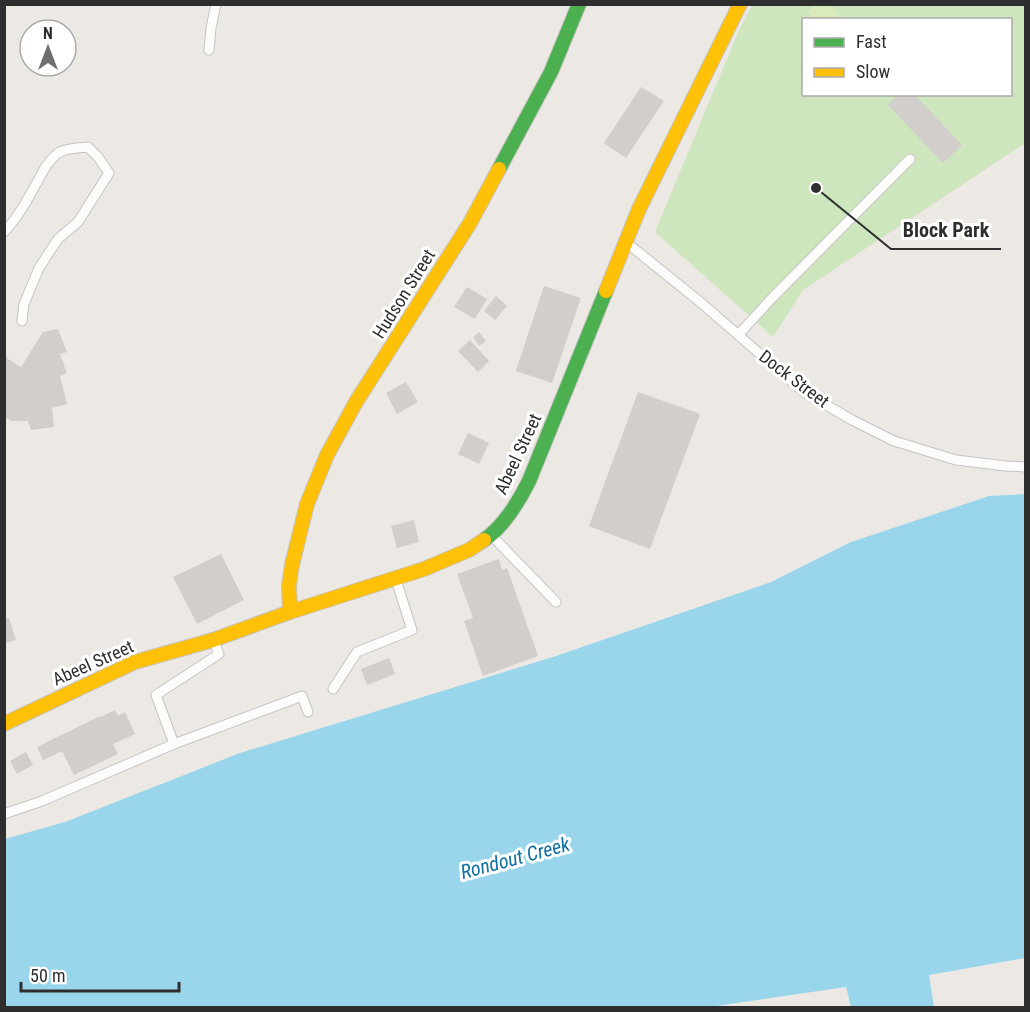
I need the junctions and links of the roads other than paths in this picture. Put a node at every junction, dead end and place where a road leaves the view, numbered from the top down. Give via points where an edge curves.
1 (216, 4) edge
2 (579, 4) edge
3 (741, 4) edge
4 (209, 50) dead end
5 (910, 159) dead end
6 (4, 232) edge
7 (626, 241) junction
8 (22, 321) dead end
9 (739, 334) junction
10 (1026, 467) edge
11 (491, 535) junction
12 (395, 578) junction
13 (556, 602) dead end
14 (290, 612) junction
15 (213, 640) junction
16 (333, 689) dead end
17 (308, 712) dead end
18 (4, 724) edge
19 (174, 744) junction
20 (4, 814) edge

1 - 4 lane
2 - 14 street, Hudson Street via 550,72 470,224 356,402 327,455 307,504 292,565
3 - 7 street, Abeel Street
5 - 9 lane
6 - 8 lane via 46,166 59,153 88,147 109,173 78,222 58,239 39,268 24,304
7 - 9 lane, Dock Street
7 - 11 street, Abeel Street via 529,480 518,502
9 - 10 lane, Dock Street via 804,392 894,441 957,460
11 - 12 street, Abeel Street via 469,550
11 - 13 lane
12 - 14 street, Abeel Street
12 - 16 lane via 412,630 357,652
14 - 15 street, Abeel Street
15 - 18 street, Abeel Street via 135,662
15 - 19 lane via 219,654 156,695
17 - 19 lane via 302,696
19 - 20 lane

